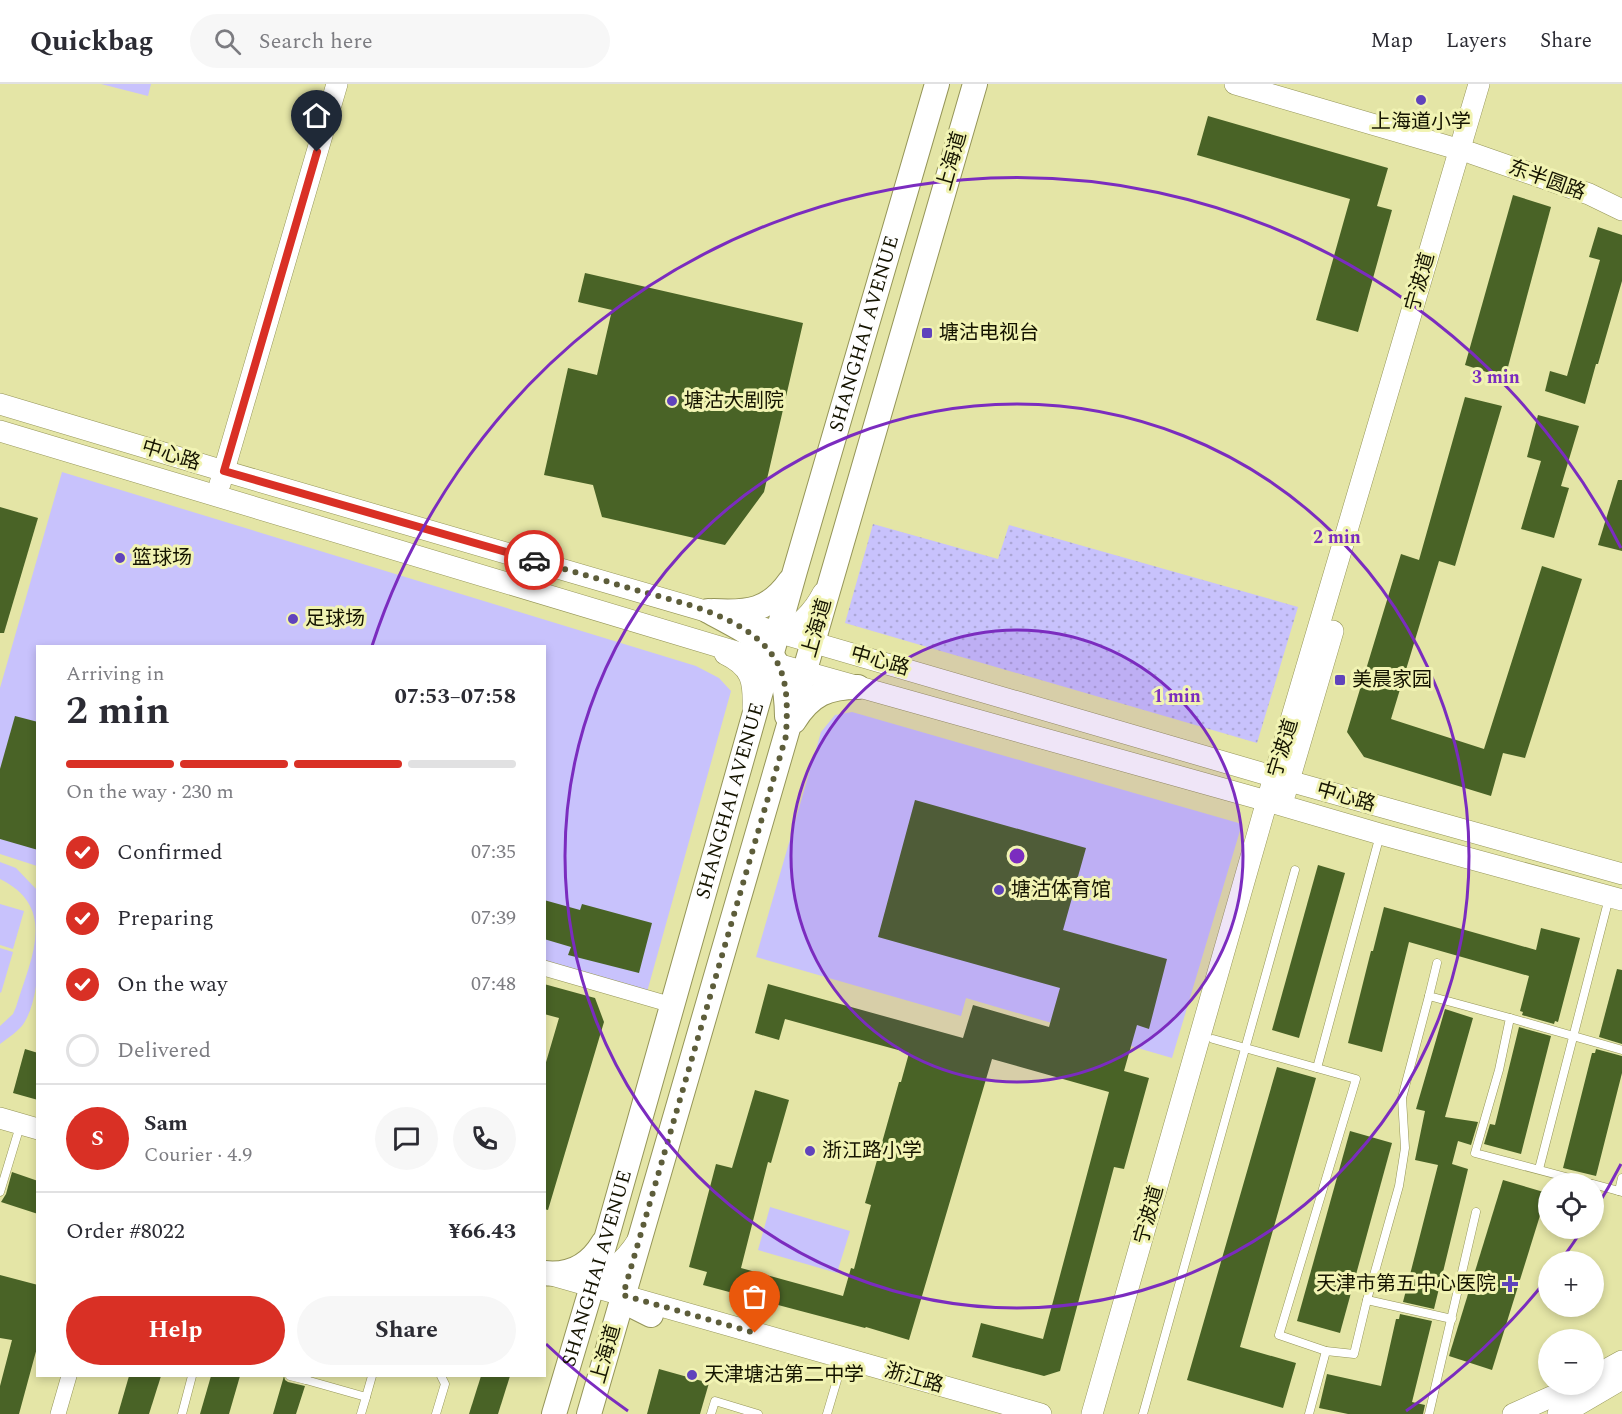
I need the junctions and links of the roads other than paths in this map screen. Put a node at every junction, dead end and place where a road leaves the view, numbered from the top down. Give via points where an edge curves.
1 (337, 84) edge
2 (936, 84) edge
3 (975, 84) edge
4 (1236, 84) edge
5 (1274, 84) edge
6 (1479, 84) edge
7 (1491, 84) edge
8 (1467, 147) junction
9 (1622, 197) edge
10 (1622, 210) edge
11 (0, 404) edge
12 (0, 431) edge
13 (224, 471) junction
14 (216, 496) junction
15 (795, 571) junction
16 (831, 578) junction
17 (708, 610) junction
18 (813, 641) junction
19 (700, 642) junction
20 (774, 647) junction
21 (805, 672) junction
22 (858, 687) junction
23 (751, 726) junction
24 (786, 736) junction
25 (1282, 778) junction
26 (1274, 803) junction
27 (1380, 834) junction
28 (1295, 870) dead end
29 (1622, 873) edge
30 (1616, 898) edge
31 (1437, 963) dead end
32 (546, 969) edge
33 (1429, 996) junction
34 (672, 1005) junction
35 (1510, 1018) junction
36 (1574, 1036) junction
37 (1213, 1039) junction
38 (1245, 1048) junction
39 (1622, 1050) edge
40 (1317, 1068) junction
41 (0, 1118) edge
42 (23, 1131) edge
43 (1539, 1169) junction
44 (1553, 1173) edge
45 (1622, 1178) edge
46 (1604, 1187) edge
47 (1620, 1191) edge
48 (0, 1192) edge
49 (1476, 1212) dead end
50 (607, 1236) junction
51 (546, 1273) edge
52 (546, 1274) edge
53 (546, 1283) edge
54 (605, 1290) junction
55 (1367, 1300) junction
56 (651, 1315) junction
57 (1452, 1319) junction
58 (612, 1333) junction
59 (1326, 1351) junction
60 (1622, 1361) edge
61 (842, 1364) junction
62 (1604, 1371) edge
63 (69, 1377) edge
64 (192, 1377) edge
65 (372, 1377) edge
66 (442, 1377) edge
67 (306, 1378) edge
68 (1622, 1379) edge
69 (1555, 1395) edge
70 (366, 1397) junction
71 (58, 1414) edge
72 (182, 1414) edge
73 (361, 1414) edge
74 (436, 1414) edge
75 (554, 1414) edge
76 (589, 1414) edge
77 (711, 1414) edge
78 (758, 1414) edge
79 (827, 1414) edge
80 (997, 1414) edge
81 (1041, 1414) edge
82 (1092, 1414) edge
83 (1106, 1414) edge
84 (1143, 1414) edge
85 (1309, 1414) edge
86 (1429, 1414) edge
87 (1513, 1414) edge
88 (1558, 1414) edge

1 - 13 street
2 - 15 main road, SHANGHAI AVENUE
3 - 16 main road, 上海道
4 - 8 street
5 - 8 street
6 - 8 street, 宁波道
7 - 8 street, 宁波道
8 - 9 street, 东半圆路 via 1571,176
8 - 10 street, 东半圆路
8 - 25 street, 宁波道
11 - 13 street, 中心路
12 - 14 street, 中心路
13 - 14 street
13 - 17 street, 中心路
14 - 19 street, 中心路
15 - 17 main road via 783,590 765,606 737,612
15 - 20 main road, SHANGHAI AVENUE
16 - 18 main road, 上海道
16 - 20 street via 811,612
17 - 20 main road
18 - 20 street, 中心路
18 - 21 main road, 上海道
18 - 25 street, 中心路
19 - 20 street, 中心路
19 - 23 street via 737,660 749,674 753,693
20 - 21 street, 中心路
20 - 23 main road, SHANGHAI AVENUE
20 - 24 main road via 786,696
21 - 22 street, 中心路
21 - 24 main road, 上海道
22 - 24 main road via 836,688 812,699
22 - 26 street, 中心路
23 - 34 main road, SHANGHAI AVENUE
24 - 54 main road, 上海道 via 640,1238
25 - 26 street, 宁波道
25 - 29 street, 中心路
26 - 27 street, 中心路
26 - 37 street, 宁波道
26 - 82 street, 宁波道
27 - 30 street, 中心路
27 - 40 lane
28 - 38 lane
30 - 36 lane
31 - 33 lane
32 - 34 street
33 - 35 lane
33 - 55 lane via 1402,1098 1405,1148 1399,1186
34 - 50 main road, SHANGHAI AVENUE
35 - 36 lane
35 - 43 lane via 1475,1153
36 - 39 lane
36 - 43 lane
37 - 38 lane
37 - 83 street, 宁波道
38 - 40 lane
38 - 84 lane
40 - 59 lane via 1356,1079 1279,1335
41 - 42 street
42 - 48 lane
43 - 44 lane
45 - 47 lane
46 - 47 lane
49 - 57 lane
50 - 51 main road via 594,1255 578,1268
50 - 54 main road, SHANGHAI AVENUE
52 - 54 street, 浙江路
53 - 54 street, 浙江路
54 - 56 main road
54 - 58 main road, 上海道
54 - 61 street, 浙江路
54 - 75 main road, SHANGHAI AVENUE
55 - 57 lane
55 - 59 lane via 1354,1354
56 - 58 main road via 626,1317
56 - 61 street, 浙江路
57 - 86 lane
58 - 76 main road, 上海道
59 - 85 lane
60 - 62 street
61 - 79 lane
61 - 80 street, 浙江路
61 - 81 street, 浙江路
63 - 71 street
64 - 72 lane
65 - 70 lane
66 - 74 lane via 445,1384
67 - 70 lane
68 - 88 street
69 - 87 street
70 - 73 lane
77 - 78 lane via 715,1401

